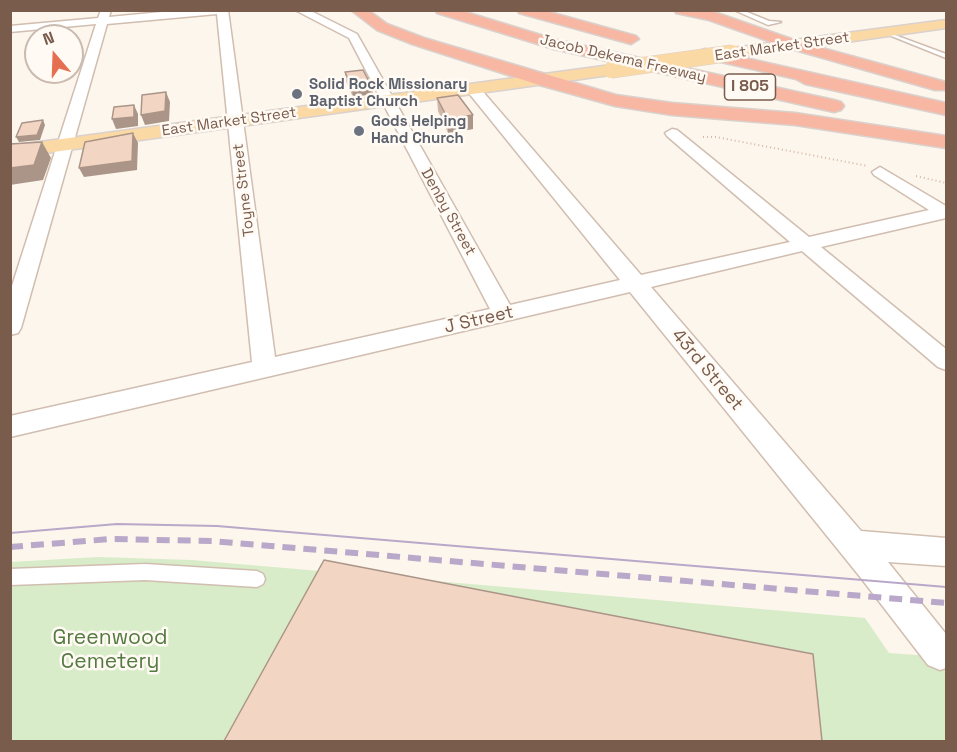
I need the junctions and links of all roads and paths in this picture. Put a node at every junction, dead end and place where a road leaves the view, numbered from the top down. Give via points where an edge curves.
1 (300, 10) edge
2 (358, 10) edge
3 (442, 10) edge
4 (681, 10) edge
5 (736, 10) edge
6 (222, 11) edge
7 (509, 12) edge
8 (426, 13) dead end
9 (104, 15) edge
10 (778, 22) dead end
11 (946, 24) edge
12 (10, 28) edge
13 (886, 32) junction
14 (554, 44) junction
15 (794, 45) junction
16 (946, 56) edge
17 (542, 80) junction
18 (946, 88) edge
19 (473, 89) junction
20 (387, 101) junction
21 (946, 109) edge
22 (236, 121) junction
23 (946, 130) edge
24 (672, 133) dead end
25 (703, 136) dead end
26 (946, 142) edge
27 (67, 145) junction
28 (10, 152) edge
29 (851, 163) dead end
30 (880, 172) dead end
31 (946, 213) edge
32 (804, 245) junction
33 (634, 284) junction
34 (504, 314) junction
35 (10, 328) edge
36 (946, 361) edge
37 (265, 369) junction
38 (10, 427) edge
39 (854, 545) junction
40 (946, 552) edge
41 (10, 577) edge
42 (257, 579) dead end
43 (943, 653) edge

1 - 20 street, Denby Street via 353,36
2 - 17 highway via 382,27 418,41
3 - 14 highway, Jacob Dekema Freeway / I 805
4 - 15 highway via 712,16
5 - 10 lane via 768,23
6 - 9 street
6 - 22 street, Toyne Street
7 - 21 highway
7 - 21 highway, Jacob Dekema Freeway / I 805 via 631,45
8 - 14 highway
9 - 12 street
9 - 27 street
11 - 13 main road, East Market Street
13 - 15 main road, East Market Street
13 - 16 lane
14 - 23 highway, Jacob Dekema Freeway / I 805
15 - 17 main road, East Market Street, bridge
15 - 18 highway
17 - 19 main road, East Market Street
17 - 26 highway via 672,109 795,119
19 - 20 main road, East Market Street
19 - 33 street, 43rd Street
20 - 22 main road, East Market Street
20 - 34 street, Denby Street
22 - 27 main road, East Market Street
22 - 37 street, Toyne Street
24 - 32 street
25 - 29 path
27 - 28 main road, East Market Street
27 - 35 street
30 - 31 street
31 - 32 street, J Street
32 - 33 street, J Street
32 - 36 street
33 - 34 street, J Street
33 - 39 street, 43rd Street
34 - 37 street, J Street
37 - 38 street, J Street
39 - 40 street
39 - 43 street, 43rd Street
41 - 42 lane via 145,572

